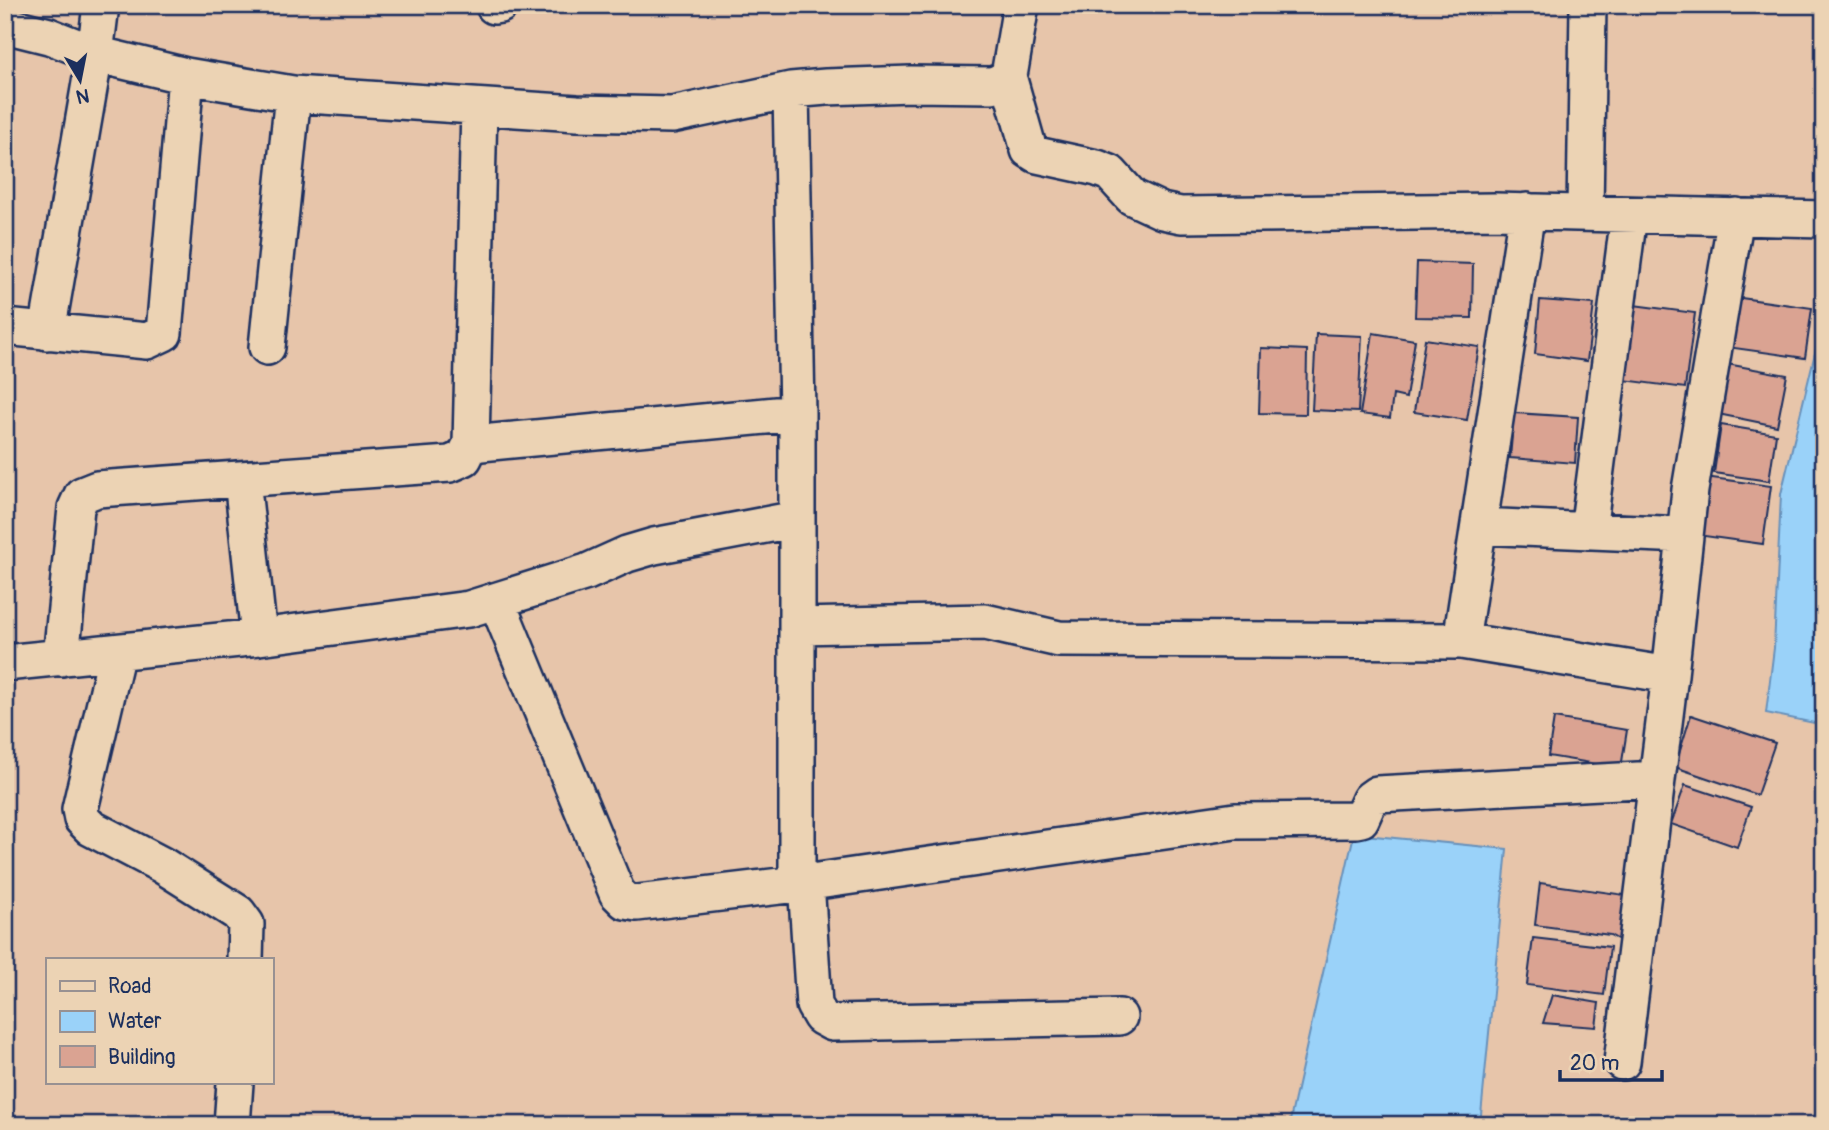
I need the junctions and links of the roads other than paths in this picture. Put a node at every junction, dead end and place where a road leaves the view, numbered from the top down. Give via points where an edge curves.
1 (101, 5) edge
2 (500, 5) edge
3 (1021, 5) edge
4 (1588, 5) edge
5 (495, 6) edge
6 (5, 25) edge
7 (95, 54) junction
8 (186, 76) junction
9 (1008, 76) junction
10 (791, 90) junction
11 (293, 94) junction
12 (479, 107) junction
13 (1527, 211) junction
14 (1585, 213) junction
15 (1629, 215) junction
16 (1736, 216) junction
17 (1824, 219) edge
18 (5, 327) edge
19 (47, 332) junction
20 (267, 347) dead end
21 (797, 412) junction
22 (471, 444) junction
23 (242, 479) junction
24 (797, 519) junction
25 (1479, 526) junction
26 (1588, 531) junction
27 (1685, 535) junction
28 (497, 602) junction
29 (797, 626) junction
30 (259, 637) junction
31 (1461, 641) junction
32 (117, 652) junction
33 (61, 658) junction
34 (5, 663) edge
35 (1670, 675) junction
36 (1657, 779) junction
37 (802, 883) junction
38 (246, 958) edge
39 (1119, 1017) dead end
40 (1622, 1062) dead end
41 (235, 1084) edge
42 (232, 1125) edge

1 - 7 street
2 - 5 street
3 - 9 street
4 - 14 street
6 - 7 street
7 - 8 street
7 - 19 street
8 - 11 street
8 - 19 street via 166,329 147,341
9 - 10 street via 992,85
9 - 13 street via 1029,150 1110,173 1132,197 1162,211 1181,215
10 - 12 street via 672,114
10 - 21 street
11 - 12 street
11 - 20 street
12 - 22 street
13 - 14 street
13 - 25 street
14 - 15 street
15 - 16 street
15 - 26 street
16 - 17 street
16 - 27 street
18 - 19 street
21 - 22 street
21 - 24 street
22 - 23 street via 464,458 450,464
23 - 30 street
23 - 33 street via 97,489 82,495 76,508
24 - 28 street via 654,546
24 - 29 street
25 - 26 street
25 - 31 street
26 - 27 street
27 - 35 street
28 - 30 street via 445,614
28 - 37 street via 617,893 625,901
29 - 31 street via 985,622 1059,639
29 - 37 street
30 - 32 street
31 - 35 street
32 - 33 street
32 - 38 street via 80,809 82,820 238,913 246,924
33 - 34 street
35 - 36 street
36 - 37 street via 1377,794 1356,820 1234,821
36 - 40 street
37 - 39 street via 814,1005 832,1023
41 - 42 street

